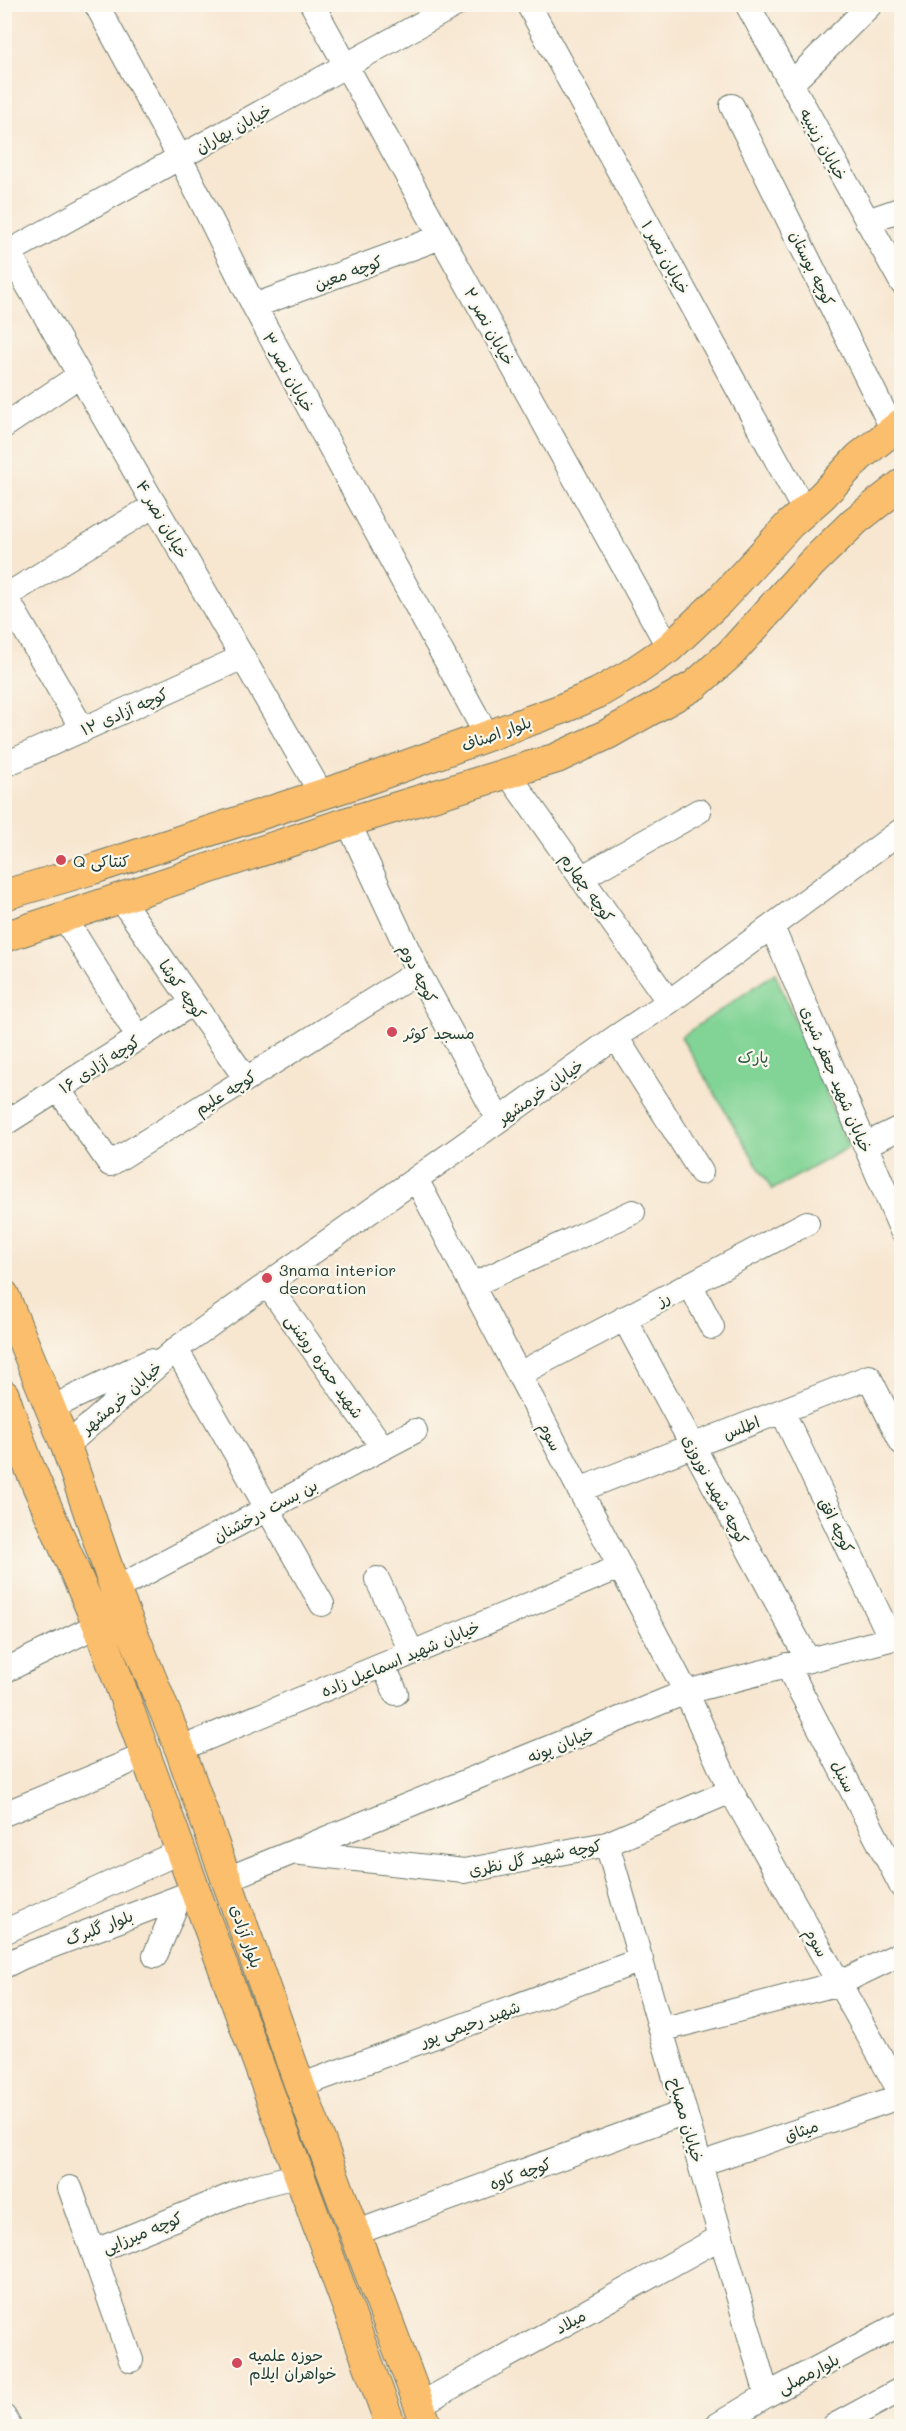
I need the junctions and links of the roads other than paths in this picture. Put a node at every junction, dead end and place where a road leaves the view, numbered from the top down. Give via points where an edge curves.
1 (96, 4) edge
2 (312, 4) edge
3 (457, 4) edge
4 (528, 4) edge
5 (871, 4) edge
6 (748, 5) edge
7 (346, 66) junction
8 (791, 84) junction
9 (732, 106) dead end
10 (180, 158) junction
11 (902, 208) edge
12 (867, 221) junction
13 (441, 237) junction
14 (7, 248) edge
15 (902, 283) edge
16 (254, 306) junction
17 (80, 375) junction
18 (4, 426) edge
19 (897, 426) edge
20 (900, 491) edge
21 (155, 505) junction
22 (804, 510) junction
23 (5, 597) edge
24 (669, 648) junction
25 (243, 657) junction
26 (83, 730) junction
27 (488, 736) junction
28 (4, 765) edge
29 (507, 771) junction
30 (322, 795) junction
31 (699, 811) dead end
32 (348, 822) junction
33 (901, 831) edge
34 (581, 878) junction
35 (4, 895) edge
36 (120, 898) junction
37 (64, 917) junction
38 (772, 927) junction
39 (4, 937) edge
40 (418, 972) junction
41 (669, 1002) junction
42 (193, 1003) junction
43 (616, 1037) junction
44 (139, 1038) junction
45 (246, 1079) junction
46 (58, 1089) junction
47 (499, 1120) junction
48 (4, 1124) edge
49 (902, 1127) edge
50 (865, 1145) junction
51 (701, 1172) dead end
52 (416, 1179) junction
53 (633, 1212) dead end
54 (807, 1223) dead end
55 (902, 1231) edge
56 (267, 1284) junction
57 (690, 1284) junction
58 (472, 1285) junction
59 (6, 1306) edge
60 (624, 1318) junction
61 (712, 1327) dead end
62 (176, 1349) junction
63 (519, 1374) junction
64 (4, 1395) edge
65 (51, 1408) junction
66 (782, 1411) junction
67 (9, 1426) edge
68 (415, 1431) dead end
69 (902, 1443) edge
70 (66, 1446) junction
71 (693, 1446) junction
72 (383, 1448) junction
73 (16, 1469) edge
74 (579, 1490) junction
75 (268, 1509) junction
76 (106, 1558) junction
77 (620, 1567) junction
78 (74, 1572) junction
79 (376, 1579) dead end
80 (115, 1589) junction
81 (322, 1604) dead end
82 (98, 1625) junction
83 (896, 1638) edge
84 (412, 1653) junction
85 (797, 1663) junction
86 (383, 1665) junction
87 (4, 1671) edge
88 (686, 1692) junction
89 (396, 1693) dead end
90 (180, 1749) junction
91 (146, 1755) junction
92 (731, 1791) junction
93 (4, 1814) edge
94 (607, 1844) junction
95 (181, 1851) junction
96 (293, 1852) junction
97 (125, 1875) junction
98 (227, 1879) junction
99 (902, 1887) edge
100 (187, 1894) junction
101 (148, 1909) junction
102 (4, 1932) edge
103 (902, 1953) edge
104 (155, 1956) dead end
105 (641, 1960) junction
106 (4, 1966) edge
107 (840, 1983) junction
108 (661, 2030) junction
109 (300, 2086) junction
110 (902, 2096) edge
111 (685, 2112) junction
112 (700, 2164) junction
113 (299, 2175) junction
114 (70, 2188) dead end
115 (355, 2233) junction
116 (721, 2237) junction
117 (93, 2252) junction
118 (902, 2323) edge
119 (131, 2360) dead end
120 (902, 2389) edge
121 (767, 2395) junction
122 (423, 2416) edge
123 (4, 2417) edge
124 (719, 2426) edge
125 (9, 2427) edge
126 (391, 2427) edge
127 (834, 2427) edge

1 - 10 street, خیابان نصر ۳
2 - 7 street, خیابان نصر ۲
3 - 7 street, خیابان بهاران
4 - 22 street, خیابان نصر ۱
5 - 8 street
6 - 8 street, خیابان زینبیه
7 - 10 street, خیابان بهاران
7 - 13 street, خیابان نصر ۲
8 - 12 street, خیابان زینبیه
9 - 19 street, کوچه بوستان
10 - 14 street, خیابان بهاران
10 - 16 street, خیابان نصر ۳
11 - 12 street
12 - 15 street, خیابان زینبیه
13 - 16 street, کوچه معین
13 - 24 street, خیابان نصر ۲
14 - 17 street, خیابان نصر ۴
16 - 27 street, خیابان نصر ۳
17 - 18 street
17 - 21 street, خیابان نصر ۴
19 - 22 main road, بلوار اصناف
20 - 29 main road via 855,521 730,654 694,685 608,735 557,758
21 - 23 street
21 - 25 street, خیابان نصر ۴
22 - 24 main road, بلوار اصناف
23 - 26 street
24 - 27 main road, بلوار اصناف via 598,693
25 - 26 street, کوچه آزادی ۱۲
25 - 30 street, خیابان نصر ۴
26 - 28 street, کوچه آزادی ۱۲
27 - 30 main road, بلوار اصناف
29 - 32 main road
29 - 34 street, کوچه چهارم
30 - 35 main road, بلوار اصناف
31 - 34 street
32 - 36 main road
32 - 40 street, کوچه دوم
33 - 38 street, خیابان خرمشهر
34 - 41 street, کوچه چهارم
36 - 37 main road
36 - 42 street, کوچه کوشا
37 - 39 main road
37 - 44 street
38 - 41 street, خیابان خرمشهر
38 - 50 street, خیابان شهید جعفر شیری
40 - 45 street, کوچه علیم
40 - 47 street, کوچه دوم
41 - 43 street, خیابان خرمشهر
42 - 44 street, کوچه آزادی ۱۶
42 - 45 street, کوچه کوشا
43 - 47 street, خیابان خرمشهر
43 - 51 street
44 - 46 street, کوچه آزادی ۱۶
45 - 46 street, کوچه علیم via 110,1164
46 - 48 street, کوچه آزادی ۱۶
47 - 52 street, خیابان خرمشهر
49 - 50 street
50 - 55 street, خیابان شهید جعفر شیری
52 - 56 street, خیابان خرمشهر
52 - 58 street, سوم
53 - 58 street
54 - 57 street, رز
56 - 62 street, خیابان خرمشهر
56 - 72 street, شهید حمزه روشنی
57 - 60 street, رز
57 - 61 street
58 - 63 street, سوم
59 - 65 main road
60 - 63 street, رز
60 - 71 street, کوچه شهید نوروزی
62 - 65 street, خیابان خرمشهر
62 - 70 street, خیابان خرمشهر
62 - 75 street
63 - 74 street, سوم
64 - 67 main road
65 - 67 main road
65 - 70 main road, بلوار آزادی
66 - 69 street, اطلس via 869,1377
66 - 71 street, اطلس
66 - 83 street, کوچه افق
67 - 73 main road, بلوار آزادی
68 - 72 street, بن بست درخشنان
70 - 73 main road
70 - 76 main road, بلوار آزادی
71 - 74 street, اطلس
71 - 85 street, کوچه شهید نوروزی
72 - 75 street, بن بست درخشنان
73 - 78 main road, بلوار آزادی
74 - 77 street, سوم
75 - 80 street, بن بست درخشنان
75 - 81 street
76 - 78 main road via 97,1552 86,1553 77,1561
76 - 80 main road, بلوار آزادی
77 - 84 street, خیابان شهید اسماعیل زاده
77 - 88 street, سوم
78 - 82 main road, بلوار آزادی
79 - 84 street
80 - 90 main road, بلوار آزادی
82 - 87 street
82 - 91 main road, بلوار آزادی
83 - 85 street, خیابان پونه
84 - 86 street, خیابان شهید اسماعیل زاده
85 - 88 street, خیابان پونه
85 - 99 street, سنبل
86 - 89 street
86 - 90 street, خیابان شهید اسماعیل زاده
88 - 92 street
88 - 96 street, خیابان پونه
90 - 98 main road, بلوار آزادی
91 - 93 street
91 - 95 main road, بلوار آزادی
92 - 94 street, کوچه شهید گل نظری
92 - 107 street, سوم
94 - 96 street, کوچه شهید گل نظری via 464,1871
94 - 105 street, خیابان مصباح
95 - 97 street, بلوار گلبرگ
95 - 100 main road, بلوار آزادی
96 - 98 street, خیابان پونه
97 - 101 street via 140,1877 147,1884 151,1892
97 - 102 street, بلوار گلبرگ
98 - 109 main road, بلوار آزادی
100 - 101 street, بلوار گلبرگ
100 - 104 street
100 - 113 main road, بلوار آزادی
101 - 106 street, بلوار گلبرگ
103 - 107 street
105 - 108 street, خیابان مصباح
105 - 109 street, شهید رحیمی پور
107 - 108 street
107 - 110 street, سوم
108 - 111 street, خیابان مصباح
109 - 115 main road, بلوار آزادی
110 - 112 street, میثاق
111 - 112 street, خیابان مصباح
111 - 115 street, کوچه کاوه
112 - 116 street, خیابان مصباح
113 - 117 street, کوچه میرزایی via 252,2187
113 - 126 main road, بلوار آزادی
114 - 117 street
115 - 122 main road, بلوار آزادی
116 - 121 street, خیابان مصباح
116 - 122 street, میلاد
117 - 119 street, کوچه میرزایی
118 - 121 street, بلوارمصلی
120 - 127 street
121 - 124 street, بلوارمصلی
123 - 125 street

